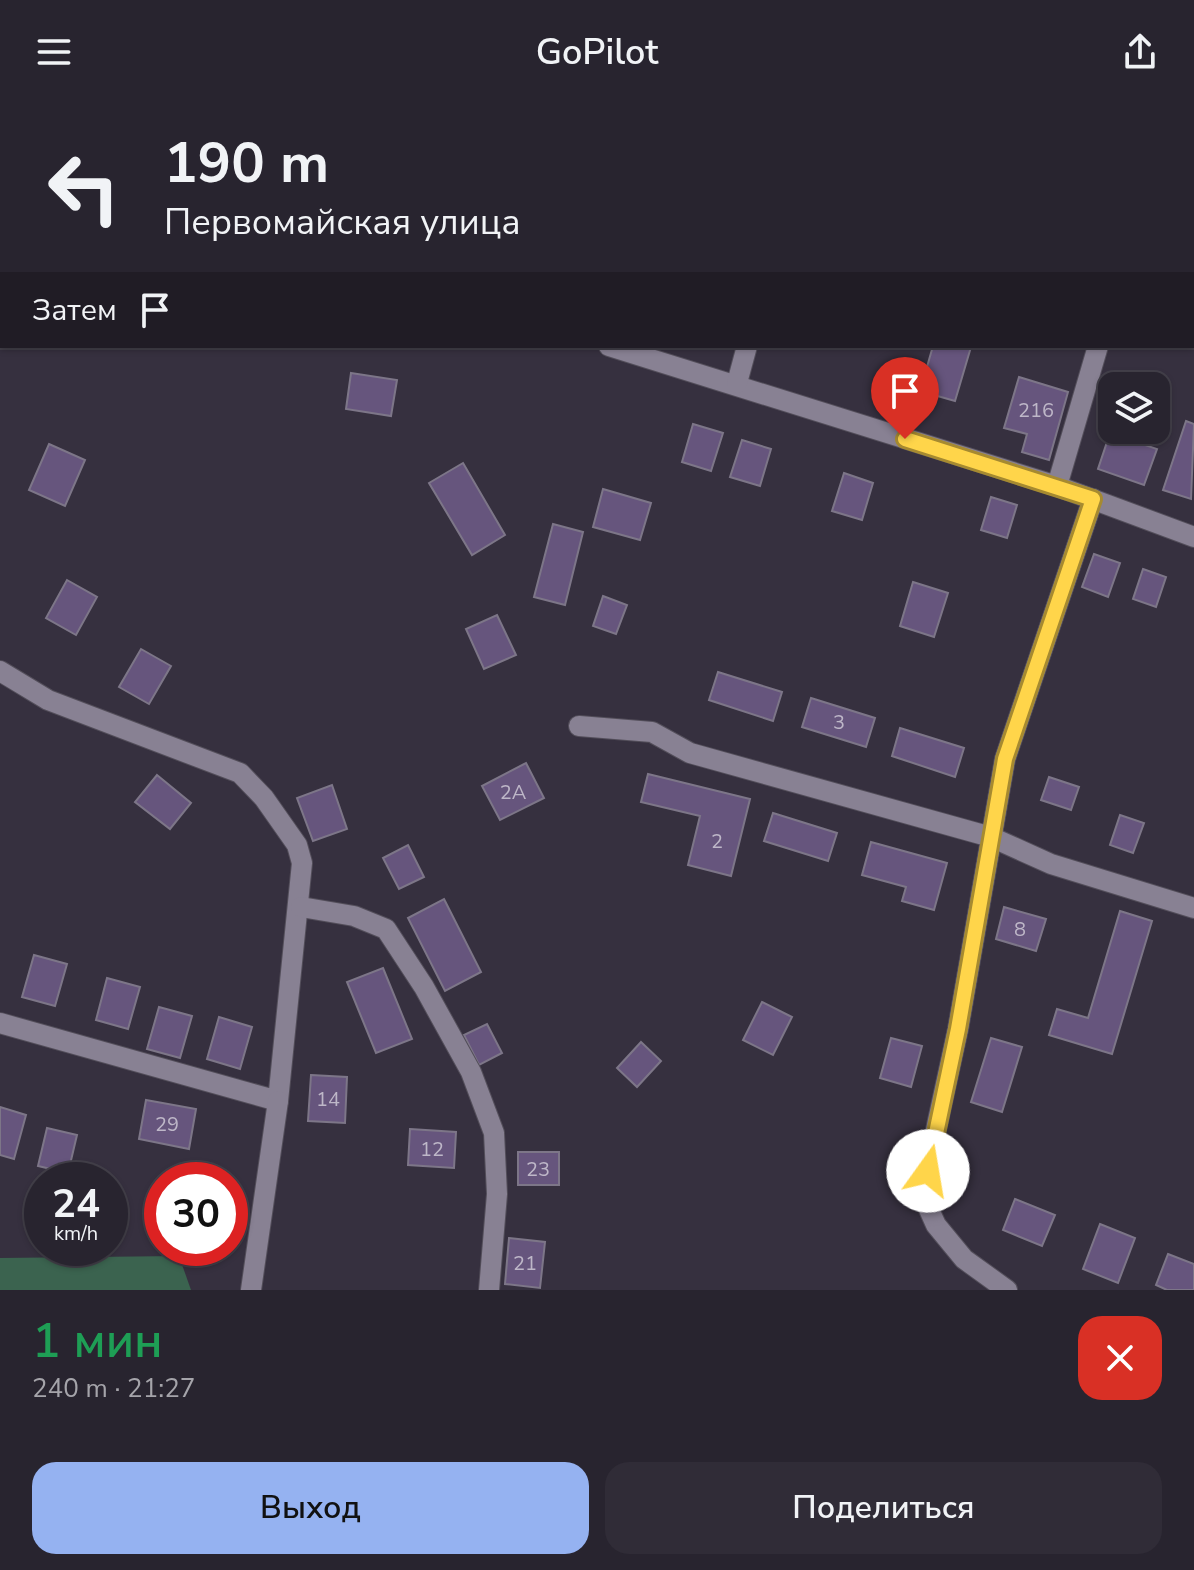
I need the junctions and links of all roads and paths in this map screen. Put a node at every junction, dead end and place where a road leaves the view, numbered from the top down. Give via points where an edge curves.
1 (616, 348) edge
2 (746, 348) edge
3 (1097, 348) edge
4 (737, 383) junction
5 (1057, 486) junction
6 (1093, 499) junction
7 (1194, 537) edge
8 (0, 671) edge
9 (579, 726) dead end
10 (991, 837) junction
11 (301, 907) junction
12 (1194, 908) edge
13 (0, 1023) edge
14 (278, 1101) junction
15 (251, 1290) edge
16 (489, 1290) edge
17 (1007, 1290) edge

1 - 4 street
2 - 4 street
3 - 5 street
4 - 5 street
5 - 6 street
6 - 7 street
6 - 10 street via 1005,759
8 - 11 street via 48,700 240,773 297,845
9 - 10 street via 652,732 690,753
10 - 12 street via 1051,864
10 - 17 street via 958,1029 922,1194 936,1225 964,1259
11 - 14 street
11 - 16 street via 354,916 386,929 471,1072 494,1133 497,1194
13 - 14 street
14 - 15 street

